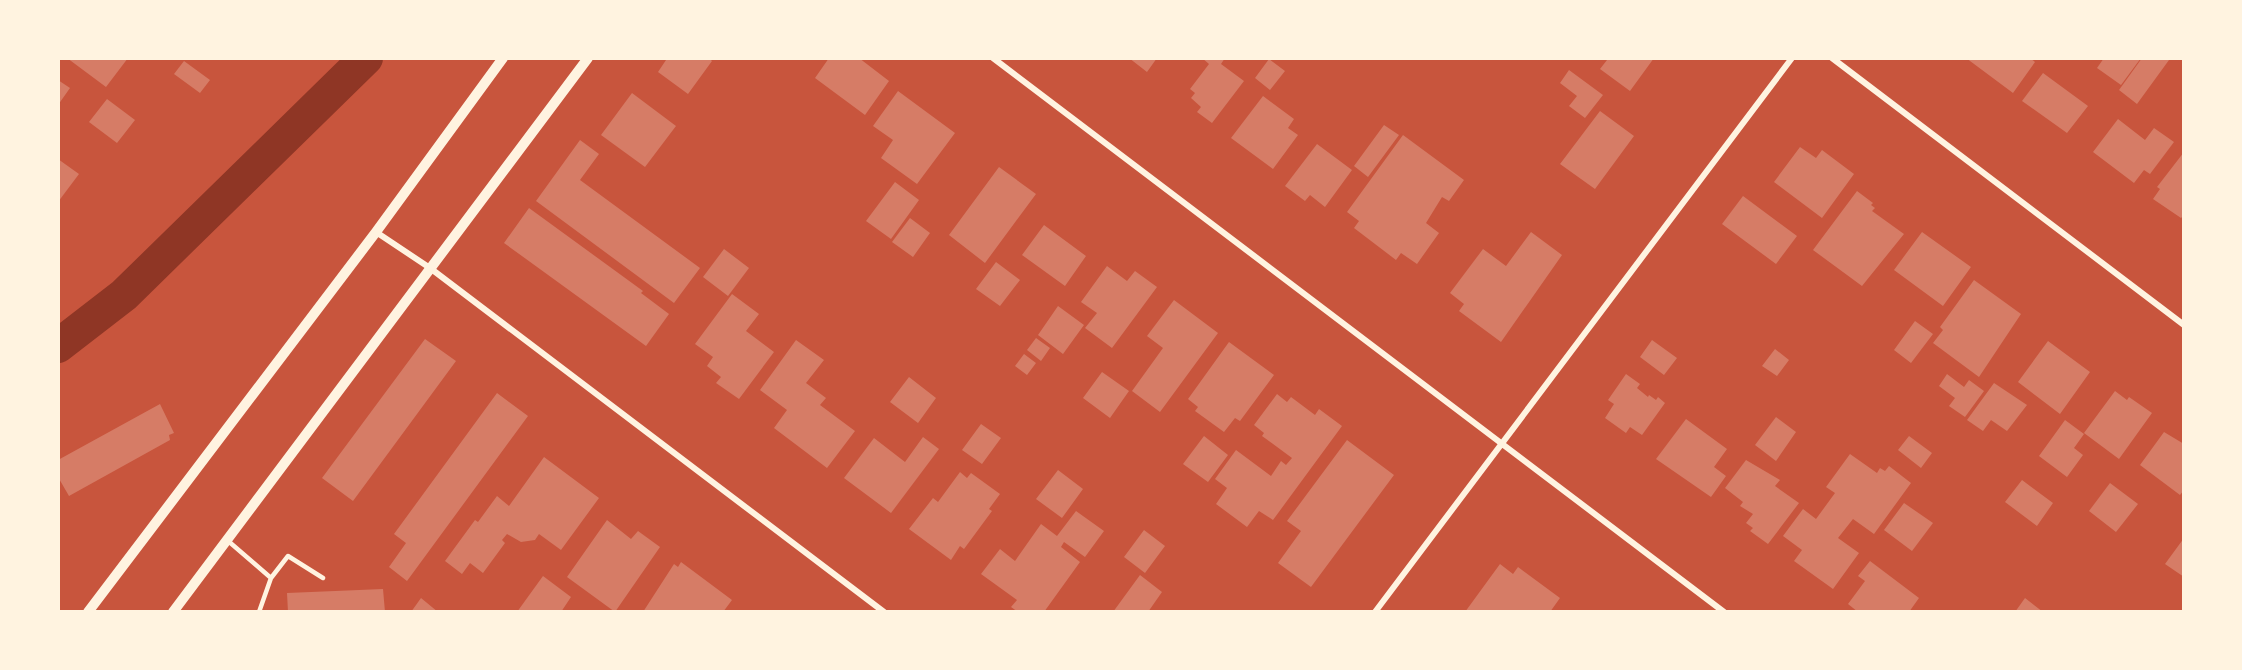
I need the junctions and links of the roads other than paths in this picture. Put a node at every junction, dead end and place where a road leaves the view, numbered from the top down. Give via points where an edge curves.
1 (503, 58) edge
2 (588, 58) edge
3 (993, 58) edge
4 (1792, 58) edge
5 (1833, 58) edge
6 (376, 232) junction
7 (430, 268) junction
8 (2184, 326) edge
9 (1502, 443) junction
10 (227, 540) junction
11 (271, 578) junction
12 (323, 578) dead end
13 (88, 612) edge
14 (173, 612) edge
15 (259, 612) edge
16 (884, 612) edge
17 (1375, 612) edge
18 (1724, 612) edge

1 - 6 street
2 - 7 street
3 - 9 street
4 - 9 street
5 - 8 street
6 - 7 street
6 - 13 street
7 - 10 street
7 - 16 street
9 - 17 street
9 - 18 street
10 - 11 lane
10 - 14 street
11 - 12 lane via 288,556
11 - 15 lane

